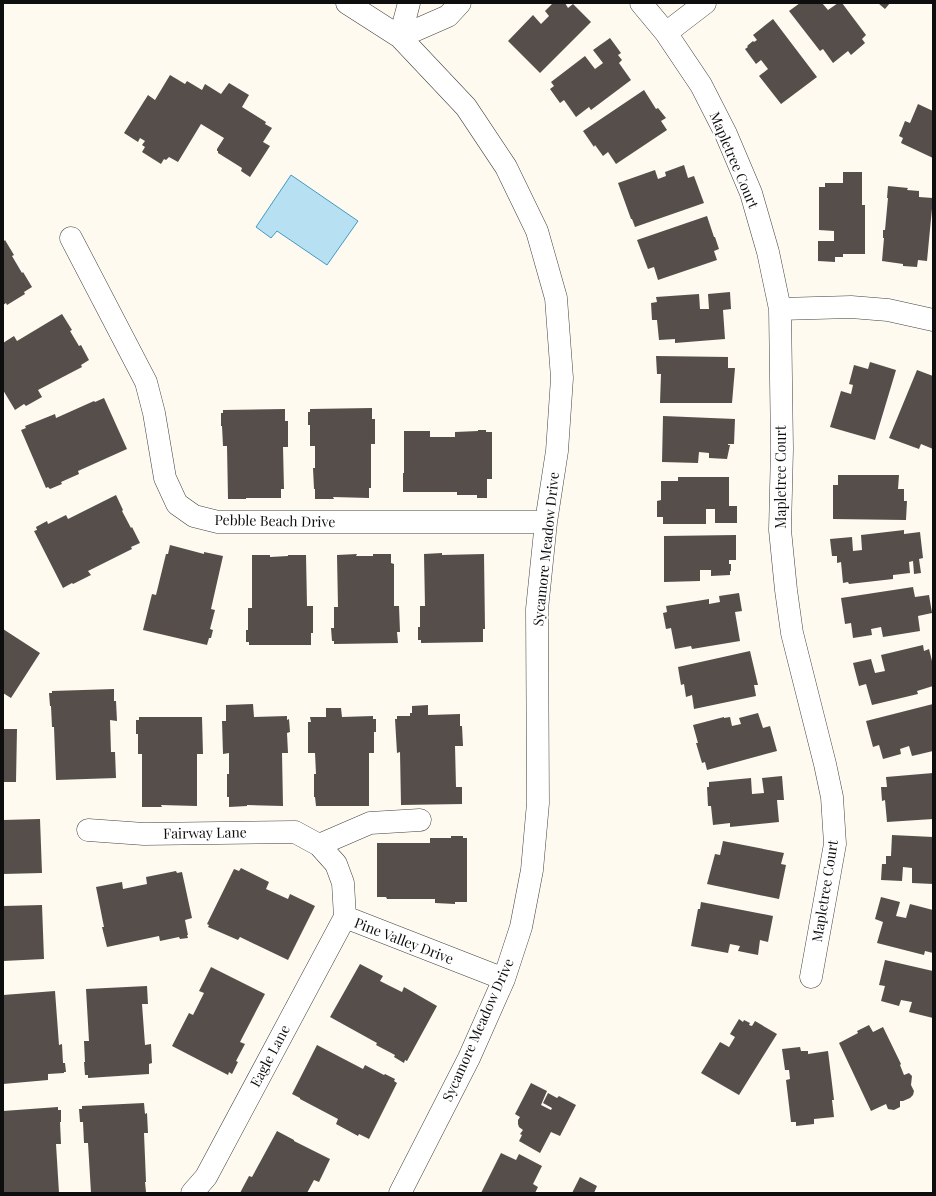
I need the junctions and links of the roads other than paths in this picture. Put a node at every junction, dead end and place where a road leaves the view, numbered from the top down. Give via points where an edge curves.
1 (347, 3) edge
2 (409, 3) edge
3 (460, 3) edge
4 (641, 3) edge
5 (705, 3) edge
6 (666, 32) junction
7 (400, 37) junction
8 (71, 238) dead end
9 (780, 309) junction
10 (933, 320) edge
11 (546, 522) junction
12 (420, 820) dead end
13 (88, 830) dead end
14 (319, 845) junction
15 (345, 917) junction
16 (811, 978) dead end
17 (504, 979) junction
18 (192, 1193) edge
19 (400, 1193) edge

1 - 7 street, Sycamore Meadow Drive
2 - 7 street
3 - 7 street via 448,16
4 - 6 street, Mapletree Court
5 - 6 street
6 - 9 street, Mapletree Court via 701,85 726,134 750,193 768,252
7 - 11 street, Sycamore Meadow Drive via 466,107 506,167 537,231 556,298 562,378 557,451
8 - 11 street, Pebble Beach Drive via 146,382 165,478 178,504 194,516 218,522
9 - 10 street via 851,306 888,310
9 - 16 street, Mapletree Court via 780,530 786,590 792,633 832,797 835,844
11 - 17 street, Sycamore Meadow Drive via 537,609 538,803 532,870 521,927
12 - 14 street via 370,823
13 - 14 street, Fairway Lane via 144,834 295,832
14 - 15 street, Pine Valley Drive via 336,864 343,884
15 - 17 street, Pine Valley Drive
15 - 18 street, Eagle Lane via 206,1176
17 - 19 street, Sycamore Meadow Drive via 469,1058

